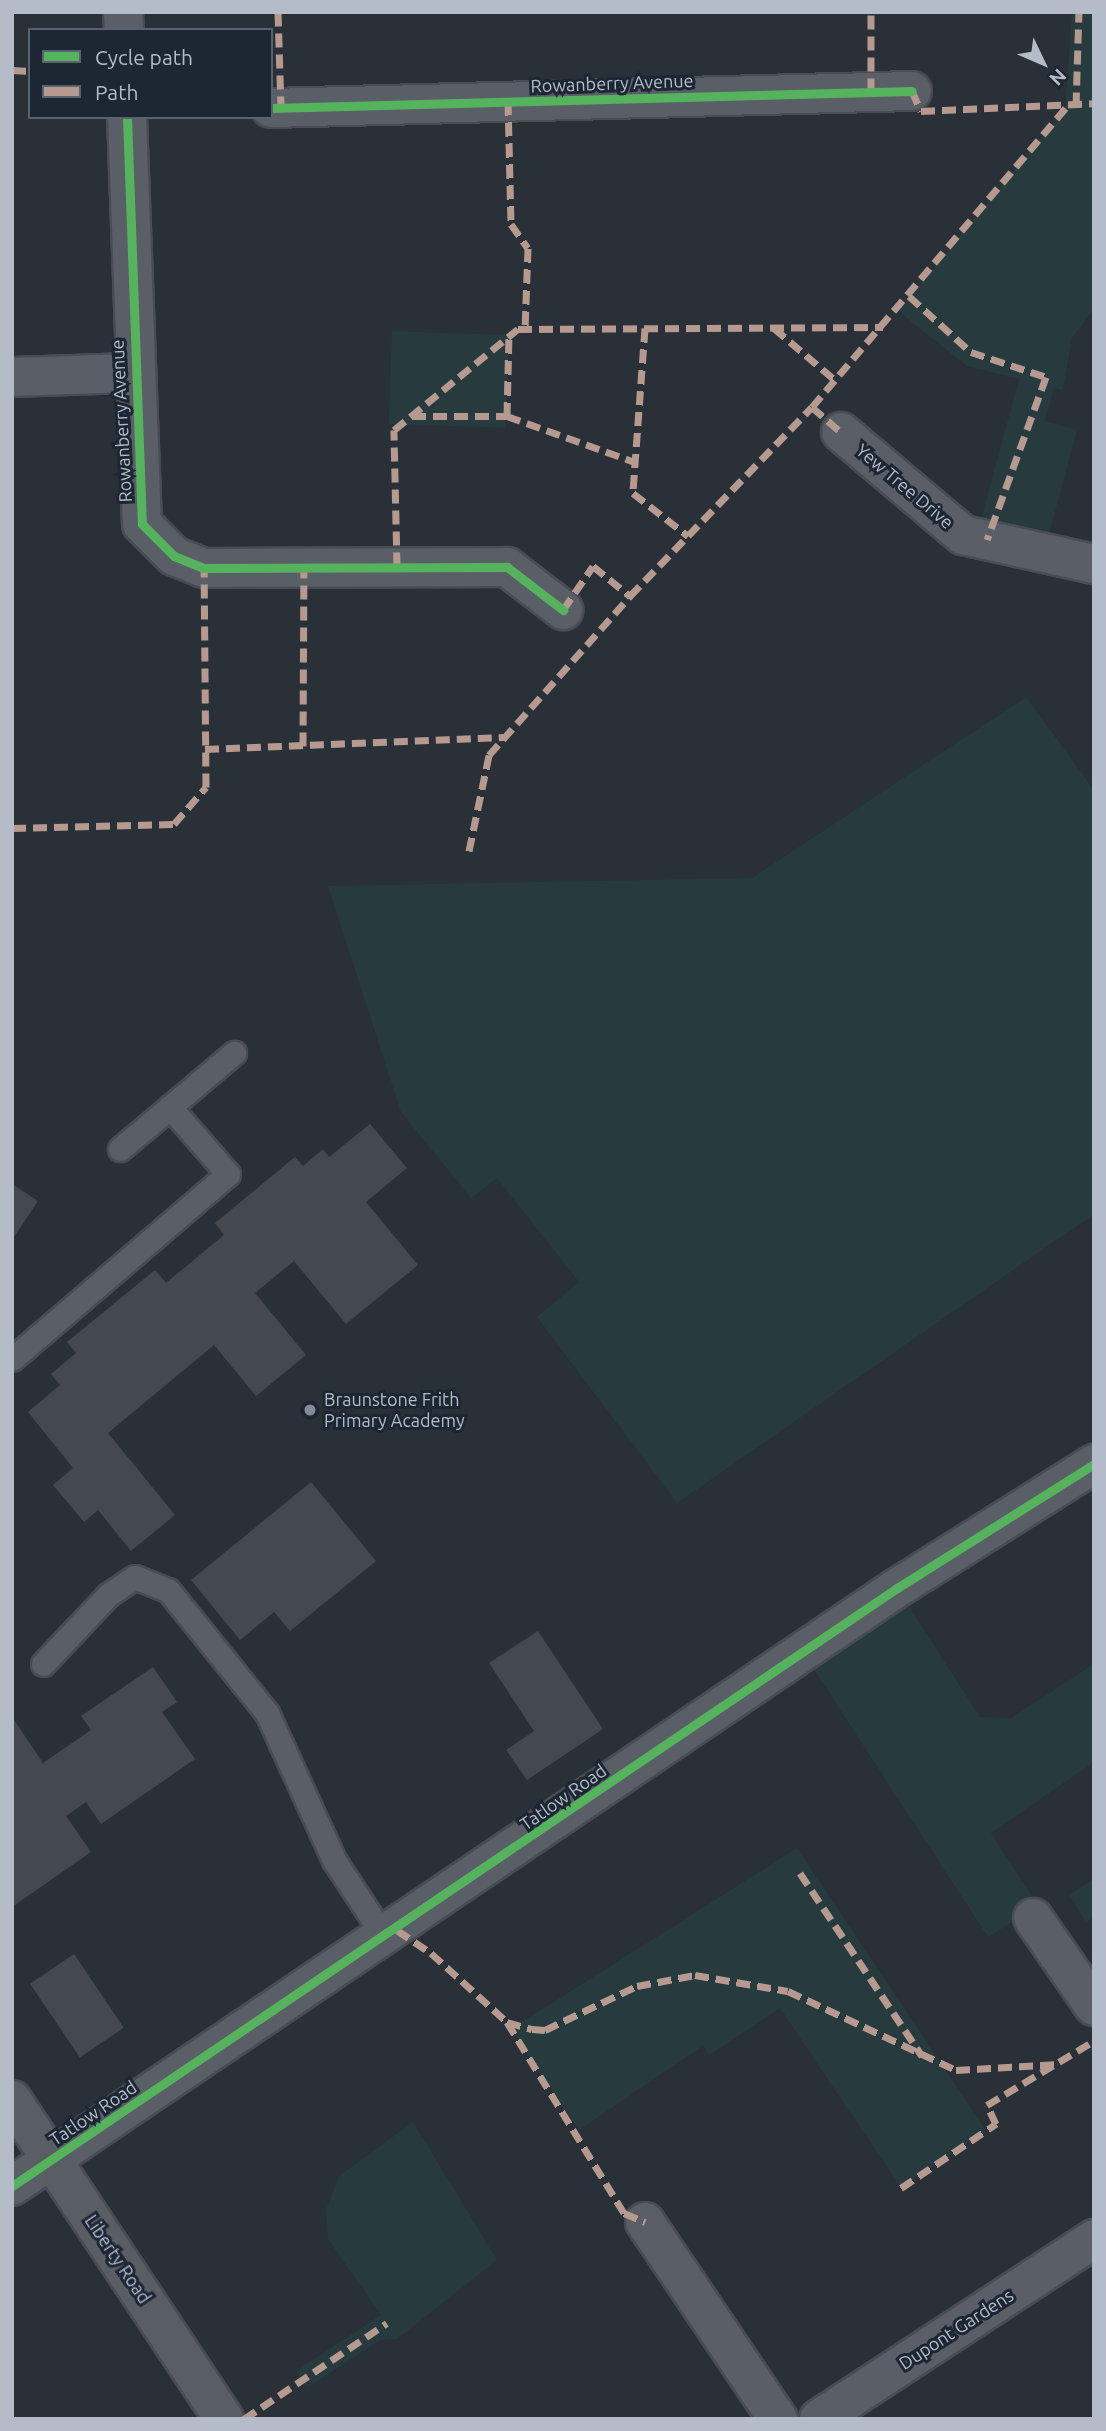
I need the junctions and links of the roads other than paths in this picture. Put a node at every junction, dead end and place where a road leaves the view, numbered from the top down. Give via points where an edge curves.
1 (912, 91) dead end
2 (273, 108) edge
3 (128, 119) edge
4 (133, 373) junction
5 (12, 377) edge
6 (841, 432) dead end
7 (1094, 564) edge
8 (563, 610) dead end
9 (234, 1053) dead end
10 (170, 1107) junction
11 (120, 1149) dead end
12 (12, 1359) edge
13 (1094, 1464) edge
14 (43, 1664) dead end
15 (1033, 1918) dead end
16 (385, 1938) junction
17 (1094, 2006) edge
18 (12, 2100) edge
19 (52, 2159) junction
20 (12, 2186) edge
21 (645, 2221) dead end
22 (1094, 2239) edge
23 (224, 2419) edge
24 (778, 2419) edge
25 (818, 2419) edge

1 - 2 street, Rowanberry Avenue
3 - 4 street, Rowanberry Avenue
4 - 5 street, Rowanberry Avenue
4 - 8 street, Rowanberry Avenue via 142,524 174,555 204,568 507,567
6 - 7 street, Yew Tree Drive via 963,535
9 - 10 lane
10 - 11 lane
10 - 12 lane via 228,1174
13 - 16 street, Tatlow Road via 897,1588
14 - 16 lane via 108,1595 135,1577 168,1590 267,1713 334,1860
15 - 17 street
16 - 19 street, Tatlow Road
18 - 19 street, Liberty Road
19 - 20 street, Tatlow Road
19 - 23 street, Liberty Road
21 - 24 street
22 - 25 street, Dupont Gardens

